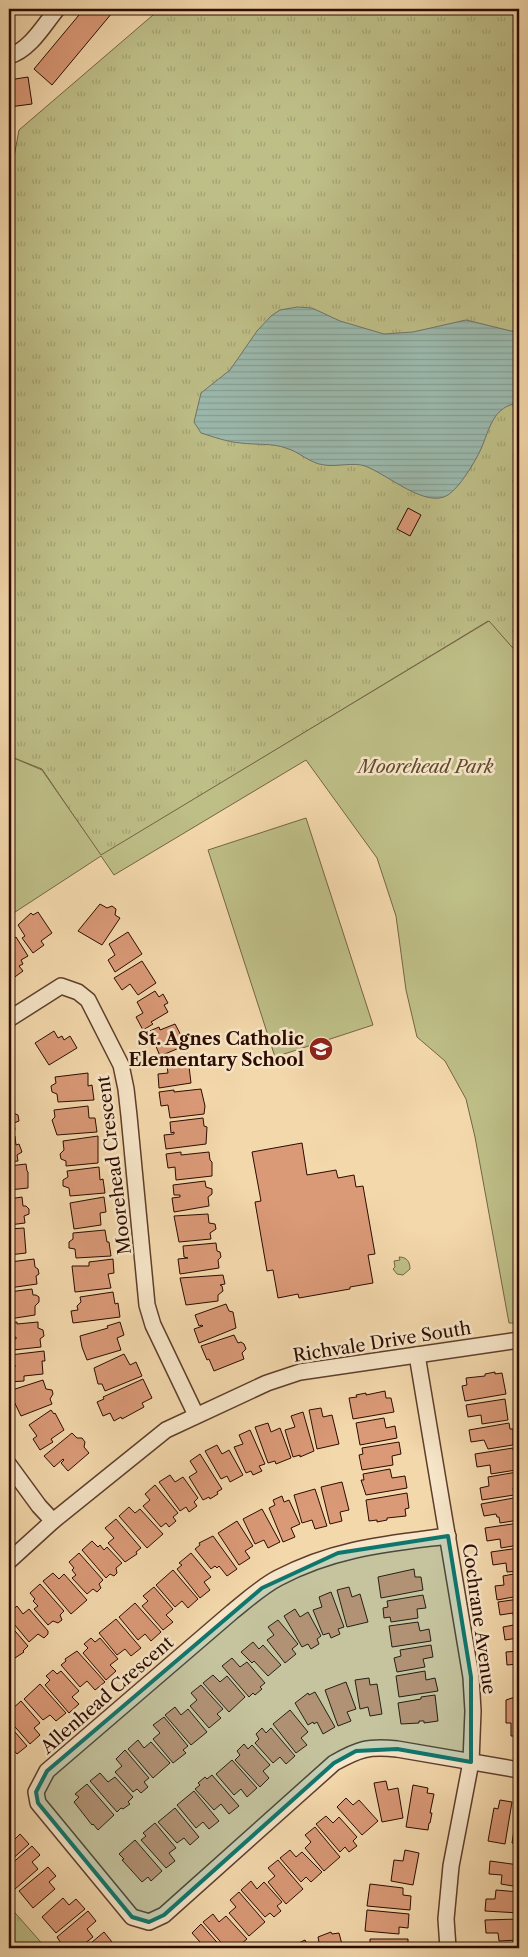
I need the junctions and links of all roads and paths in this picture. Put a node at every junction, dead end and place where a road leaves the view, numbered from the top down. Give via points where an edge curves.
1 (57, 9) edge
2 (9, 56) edge
3 (9, 1019) edge
4 (519, 1340) edge
5 (418, 1355) junction
6 (196, 1415) junction
7 (9, 1465) edge
8 (53, 1521) junction
9 (448, 1536) junction
10 (9, 1561) edge
11 (471, 1762) junction
12 (519, 1770) edge
13 (448, 1948) edge

1 - 2 street via 25,48
3 - 6 street, Moorehead Crescent via 61,986 78,992 88,1000 121,1065 147,1305 153,1325
4 - 5 street, Richvale Drive South
5 - 6 street, Richvale Drive South via 297,1372
5 - 9 street, Cochrane Avenue
6 - 8 street, Richvale Drive South via 158,1435
7 - 8 street
8 - 10 street, Richvale Drive South
9 - 11 street, Cochrane Avenue via 471,1677
9 - 11 street, Allenhead Crescent via 338,1553 277,1579 232,1612 47,1771 36,1792 43,1811 132,1917 150,1922 164,1915 334,1763 356,1751 378,1747
11 - 12 street, Allenhead Crescent
11 - 13 street, Cochrane Avenue via 451,1866 446,1919

